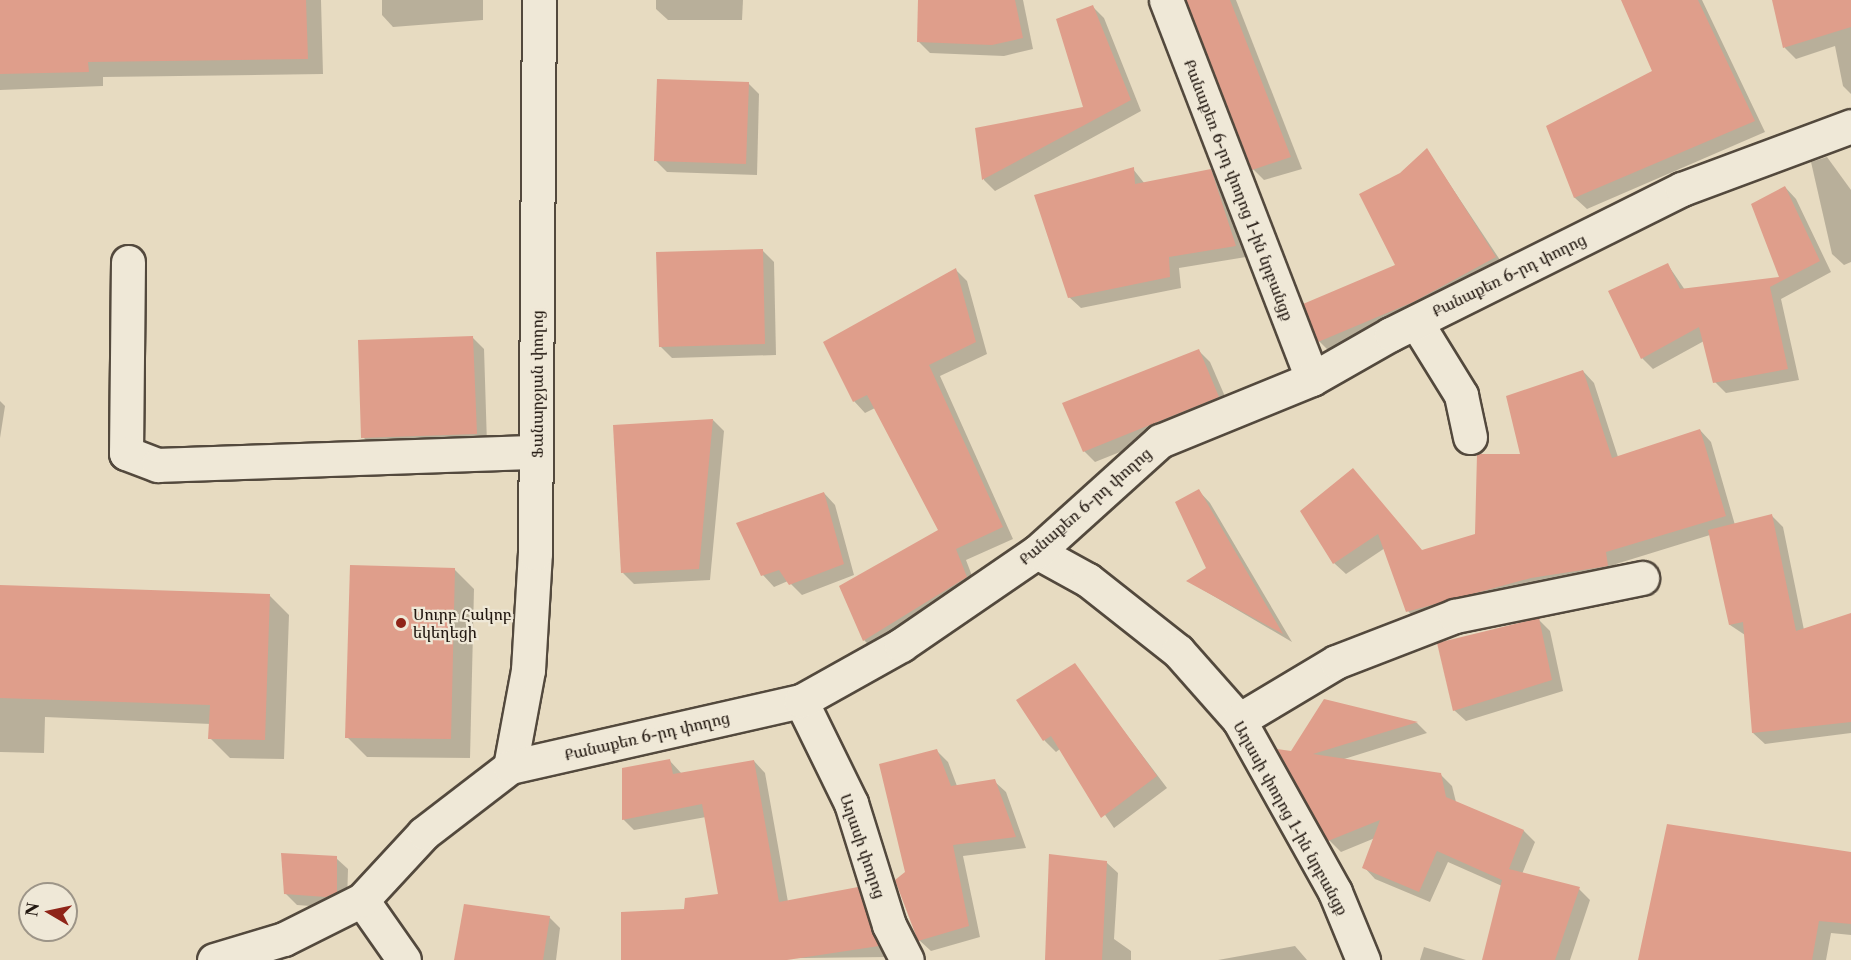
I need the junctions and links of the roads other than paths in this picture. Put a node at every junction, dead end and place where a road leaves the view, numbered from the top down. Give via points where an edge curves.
1 (539, 0) edge
2 (1166, 0) edge
3 (1851, 126) edge
4 (128, 262) dead end
5 (1416, 322) junction
6 (1312, 379) junction
7 (1470, 437) dead end
8 (536, 452) junction
9 (1037, 552) junction
10 (1642, 578) dead end
11 (801, 701) junction
12 (1239, 720) junction
13 (510, 767) junction
14 (362, 900) junction
15 (214, 960) edge
16 (404, 960) edge
17 (907, 960) edge
18 (1363, 960) edge

1 - 8 street, Ֆանարջյան փողոց
2 - 6 street, Քանաքեռ 6-րդ փողոց 1-ին նրբանցք
3 - 5 street, Քանաքեռ 6-րդ փողոց via 1682,189
4 - 8 street via 126,453 158,465
5 - 6 street, Քանաքեռ 6-րդ փողոց
5 - 7 street via 1461,395
6 - 9 street, Քանաքեռ 6-րդ փողոց via 1160,441
8 - 13 street, Ֆանարջյան փողոց via 528,670
9 - 11 street, Քանաքեռ 6-րդ փողոց via 902,645
9 - 12 street, Աղասի փողոց 1-ին նրբանցք via 1088,580 1178,651
10 - 12 street via 1455,616 1336,663
11 - 13 street, Քանաքեռ 6-րդ փողոց
11 - 17 street, Աղասի փողոց via 851,802 889,925
12 - 18 street, Աղասի փողոց 1-ին նրբանցք via 1335,892
13 - 14 street, Քանաքեռ 6-րդ փողոց via 424,833
14 - 15 street, Քանաքեռ 6-րդ փողոց via 284,939
14 - 16 street

